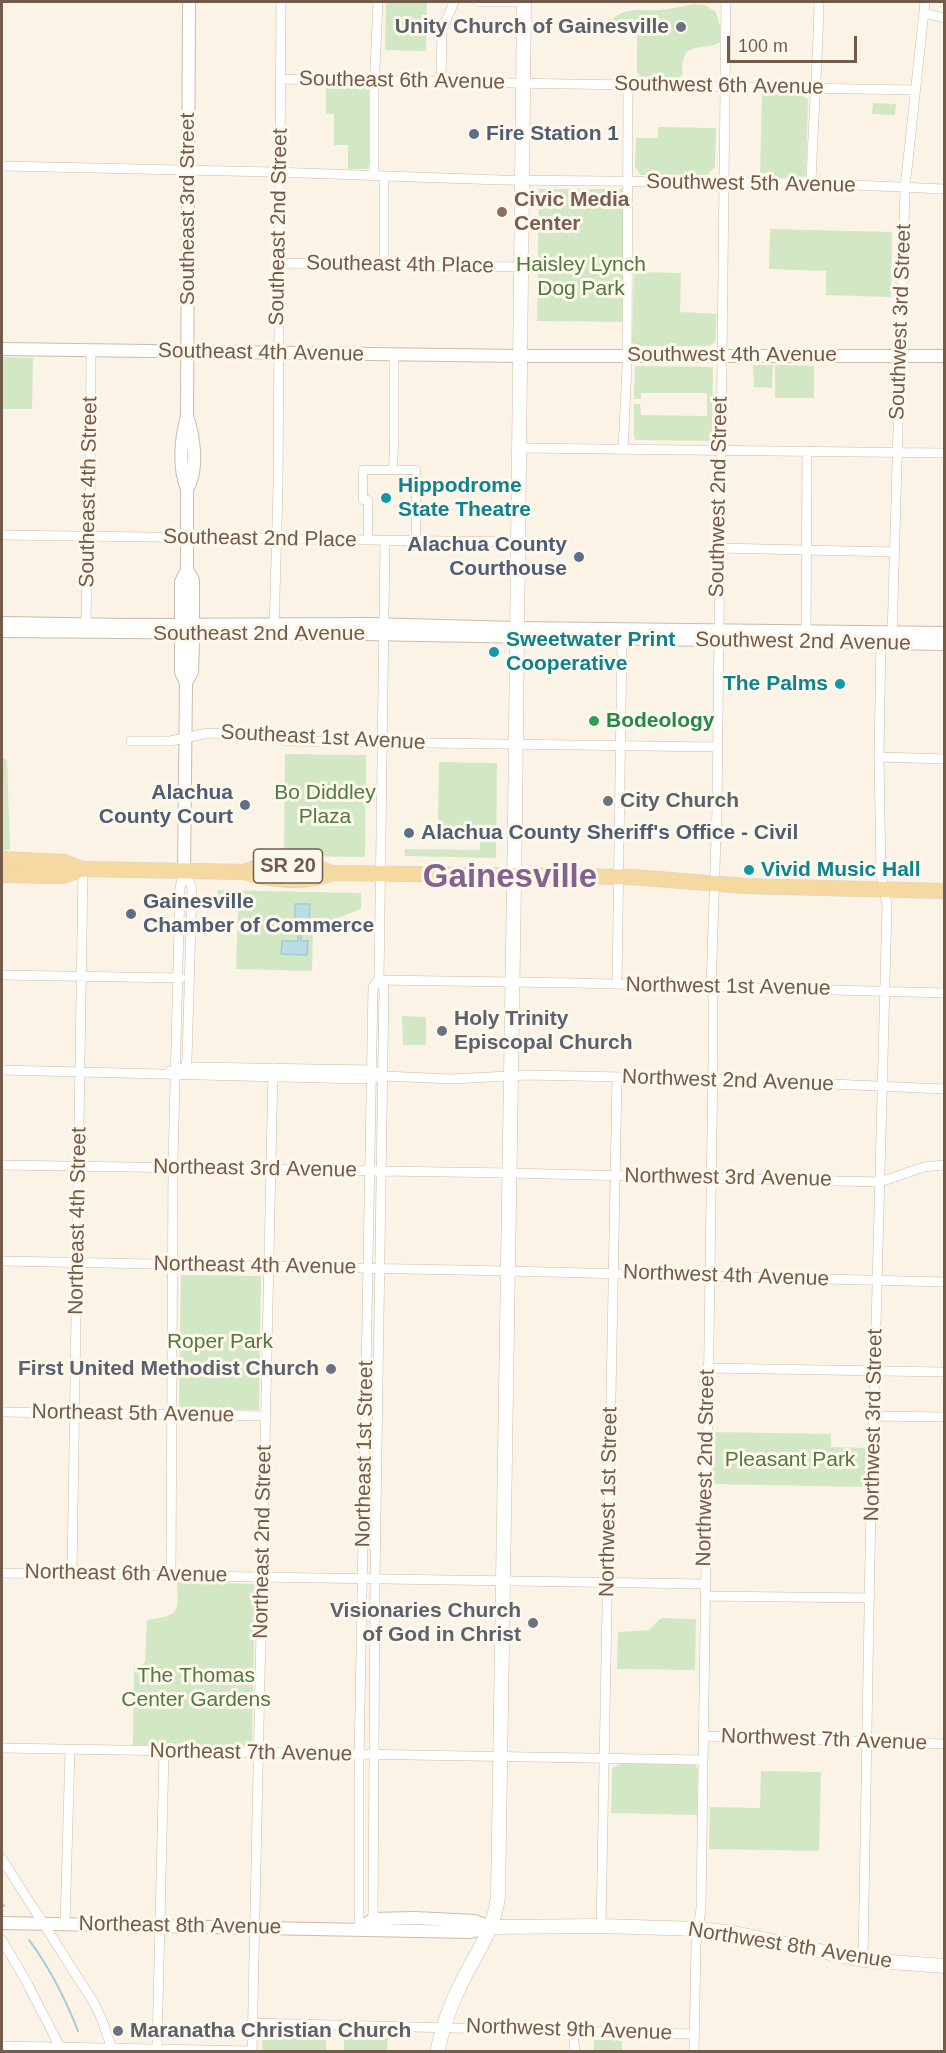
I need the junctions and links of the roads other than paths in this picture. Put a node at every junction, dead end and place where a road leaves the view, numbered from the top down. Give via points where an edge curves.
1 (189, 2) edge
2 (281, 2) edge
3 (378, 2) edge
4 (454, 2) edge
5 (478, 2) edge
6 (524, 2) edge
7 (726, 2) edge
8 (819, 2) edge
9 (925, 2) edge
10 (924, 13) junction
11 (945, 18) edge
12 (281, 79) junction
13 (374, 81) junction
14 (441, 81) junction
15 (523, 82) junction
16 (628, 85) junction
17 (725, 87) junction
18 (816, 88) junction
19 (915, 90) junction
20 (2, 166) edge
21 (188, 171) junction
22 (280, 172) junction
23 (379, 176) junction
24 (522, 180) junction
25 (724, 181) junction
26 (628, 182) junction
27 (811, 183) junction
28 (905, 188) junction
29 (945, 189) edge
30 (279, 263) junction
31 (384, 264) junction
32 (521, 267) junction
33 (2, 349) edge
34 (91, 351) junction
35 (187, 352) junction
36 (278, 352) junction
37 (394, 354) junction
38 (721, 355) junction
39 (520, 356) junction
40 (626, 356) junction
41 (902, 356) junction
42 (945, 356) edge
43 (394, 445) joint
44 (519, 448) junction
45 (623, 449) junction
46 (719, 449) junction
47 (807, 451) junction
48 (898, 452) junction
49 (945, 453) edge
50 (393, 470) junction
51 (2, 535) edge
52 (90, 536) junction
53 (187, 538) junction
54 (277, 539) junction
55 (368, 540) junction
56 (385, 541) junction
57 (416, 542) junction
58 (518, 543) junction
59 (718, 548) junction
60 (807, 550) junction
61 (895, 552) junction
62 (5, 627) edge
63 (86, 628) junction
64 (274, 628) junction
65 (187, 629) junction
66 (384, 629) junction
67 (517, 633) junction
68 (945, 633) edge
69 (717, 635) junction
70 (806, 637) junction
71 (887, 638) junction
72 (622, 639) junction
73 (945, 644) edge
74 (185, 738) junction
75 (131, 741) dead end
76 (383, 742) junction
77 (516, 745) junction
78 (620, 746) junction
79 (717, 747) junction
80 (879, 757) junction
81 (945, 759) edge
82 (2, 859) edge
83 (82, 869) junction
84 (184, 871) junction
85 (381, 874) junction
86 (2, 875) edge
87 (514, 875) junction
88 (619, 877) junction
89 (713, 884) junction
90 (884, 890) junction
91 (945, 891) edge
92 (2, 975) edge
93 (82, 976) junction
94 (178, 978) junction
95 (189, 978) junction
96 (379, 980) junction
97 (512, 982) junction
98 (617, 984) junction
99 (711, 987) junction
100 (885, 991) junction
101 (945, 993) edge
102 (2, 1070) edge
103 (178, 1071) junction
104 (81, 1072) junction
105 (273, 1073) junction
106 (372, 1074) junction
107 (382, 1076) junction
108 (511, 1076) junction
109 (617, 1077) junction
110 (712, 1078) junction
111 (884, 1087) junction
112 (945, 1089) edge
113 (2, 1165) edge
114 (945, 1165) edge
115 (79, 1166) junction
116 (173, 1168) junction
117 (271, 1169) junction
118 (370, 1172) junction
119 (382, 1172) junction
120 (509, 1173) junction
121 (615, 1176) junction
122 (711, 1179) junction
123 (880, 1182) junction
124 (2, 1262) edge
125 (77, 1263) junction
126 (172, 1264) junction
127 (269, 1267) junction
128 (368, 1269) junction
129 (380, 1269) junction
130 (508, 1271) junction
131 (613, 1273) junction
132 (709, 1276) junction
133 (877, 1280) junction
134 (945, 1282) edge
135 (367, 1353) junction
136 (378, 1353) junction
137 (707, 1368) junction
138 (875, 1371) junction
139 (945, 1372) edge
140 (2, 1412) edge
141 (74, 1413) junction
142 (171, 1415) junction
143 (266, 1416) junction
144 (874, 1416) junction
145 (945, 1417) edge
146 (364, 1480) junction
147 (376, 1480) junction
148 (2, 1573) edge
149 (72, 1574) junction
150 (171, 1575) junction
151 (262, 1577) junction
152 (362, 1578) junction
153 (375, 1579) junction
154 (502, 1581) junction
155 (608, 1582) junction
156 (705, 1584) junction
157 (705, 1596) junction
158 (870, 1598) junction
159 (362, 1662) junction
160 (375, 1662) junction
161 (704, 1736) junction
162 (867, 1741) junction
163 (945, 1744) edge
164 (2, 1748) edge
165 (70, 1750) junction
166 (164, 1751) junction
167 (259, 1754) junction
168 (359, 1755) junction
169 (374, 1755) junction
170 (500, 1756) junction
171 (605, 1758) junction
172 (703, 1760) junction
173 (359, 1829) junction
174 (373, 1829) junction
175 (2, 1859) edge
176 (2, 1923) edge
177 (43, 1923) junction
178 (65, 1924) junction
179 (159, 1925) junction
180 (373, 1925) junction
181 (601, 1926) junction
182 (255, 1927) junction
183 (491, 1927) junction
184 (698, 1929) junction
185 (359, 1930) junction
186 (2, 1940) edge
187 (863, 1960) junction
188 (945, 1966) edge
189 (252, 2023) junction
190 (443, 2026) junction
191 (573, 2031) junction
192 (694, 2034) junction
193 (2, 2046) edge
194 (157, 2049) junction
195 (61, 2050) edge
196 (112, 2050) edge
197 (252, 2051) edge
198 (436, 2052) edge
199 (574, 2052) edge
200 (694, 2052) edge

1 - 21 street, Southeast 3rd Street
2 - 12 street, Southeast 2nd Street
3 - 13 street
4 - 14 street via 442,30
5 - 6 street
6 - 15 main road
7 - 17 street, Southwest 2nd Street
8 - 18 street
9 - 10 street, Southwest 3rd Street
10 - 11 street
10 - 19 street, Southwest 3rd Street
12 - 13 street, Southeast 6th Avenue
12 - 22 street, Southeast 2nd Street
13 - 14 street, Southeast 6th Avenue
13 - 23 street
14 - 15 street, Southeast 6th Avenue
15 - 16 street, Southwest 6th Avenue
15 - 24 main road
16 - 17 street, Southwest 6th Avenue
16 - 26 street
17 - 18 street, Southwest 6th Avenue
17 - 25 street, Southwest 2nd Street
18 - 19 street, Southwest 6th Avenue
18 - 27 street
19 - 28 street, Southwest 3rd Street
20 - 21 street, Southwest 5th Avenue
21 - 22 street, Southwest 5th Avenue
21 - 35 street, Southeast 3rd Street
22 - 23 street, Southwest 5th Avenue
22 - 30 street, Southeast 2nd Street
23 - 24 street, Southwest 5th Avenue
23 - 31 street
24 - 26 street, Southwest 5th Avenue
24 - 32 main road
25 - 26 street, Southwest 5th Avenue
25 - 27 street, Southwest 5th Avenue
25 - 38 street, Southwest 2nd Street
26 - 40 street
27 - 28 street, Southwest 5th Avenue
28 - 29 street, Southwest 5th Avenue
28 - 41 street, Southwest 3rd Street
30 - 31 street, Southeast 4th Place
30 - 36 street, Southeast 2nd Street
31 - 32 street, Southeast 4th Place
32 - 39 main road
33 - 34 street, Southeast 4th Avenue
34 - 35 street, Southeast 4th Avenue
34 - 52 street, Southeast 4th Street
35 - 36 street, Southeast 4th Avenue
35 - 53 street, Southeast 3rd Street via 187,416 193,433
36 - 37 street, Southeast 4th Avenue
36 - 54 street, Southeast 2nd Street
37 - 39 street, Southeast 4th Avenue
37 - 43 street
38 - 40 street, Southwest 4th Avenue
38 - 41 street, Southwest 4th Avenue
38 - 46 street, Southwest 2nd Street
39 - 40 street, Southwest 4th Avenue
39 - 44 main road
40 - 45 street
41 - 42 street, Southwest 4th Avenue
41 - 48 street, Southwest 3rd Street
43 - 50 street
44 - 45 street
44 - 58 main road
45 - 46 street
46 - 47 street
46 - 59 street, Southwest 2nd Street
47 - 48 street
47 - 60 street
48 - 49 street
48 - 61 street, Southwest 3rd Street
50 - 55 street via 363,470
50 - 57 street via 416,470
51 - 52 street, Southeast 2nd Place
52 - 53 street, Southeast 2nd Place
52 - 63 street, Southeast 4th Street
53 - 54 street, Southeast 2nd Place
53 - 65 street, Southeast 3rd Street via 187,570 181,582
54 - 55 street, Southeast 2nd Place
54 - 64 street, Southeast 2nd Street
55 - 56 street, Southeast 2nd Place
56 - 57 street, Southeast 2nd Place
56 - 66 street, Northeast 1st Street
57 - 58 street, Southeast 2nd Place
58 - 67 main road
59 - 60 street
59 - 69 street, Southwest 2nd Street
60 - 61 street
60 - 70 street
61 - 71 street, Southwest 3rd Street
62 - 63 street, Southeast 2nd Avenue
63 - 65 street, Southeast 2nd Avenue
64 - 65 street, Southeast 2nd Avenue
64 - 66 street, Southeast 2nd Avenue
65 - 74 street, Southeast 3rd Street via 181,672 186,683
66 - 67 street, Southeast 2nd Avenue
66 - 76 street, Northeast 1st Street
67 - 69 street
67 - 72 street, Southwest 2nd Avenue
67 - 77 main road
68 - 71 street, Southwest 2nd Avenue
69 - 70 street
69 - 72 street, Southwest 2nd Avenue
69 - 79 street, Southwest 2nd Street
70 - 71 street
71 - 73 street, Southwest 2nd Avenue
71 - 80 street, Southwest 3rd Street
72 - 78 street
74 - 75 street, Southeast 1st Avenue
74 - 76 street, Southeast 1st Avenue via 222,733 269,735 286,741
74 - 84 street, Southeast 3rd Street
76 - 77 street, Southeast 1st Avenue
76 - 85 street, Northeast 1st Street
77 - 78 street, Southeast 1st Avenue
77 - 87 main road
78 - 79 street, Southeast 1st Avenue
78 - 88 street
79 - 89 street, Southwest 2nd Street
80 - 81 street
80 - 90 street, Southwest 3rd Street
82 - 83 main road, SR 20 via 64,862
83 - 84 main road, SR 20
83 - 86 main road, SR 20 via 63,876
83 - 93 street, Northeast 4th Street
84 - 85 main road, SR 20 via 244,872 263,865
84 - 94 street via 180,888
84 - 95 street via 192,888
85 - 87 main road, SR 20
85 - 96 street, Northeast 1st Street
87 - 88 main road
87 - 97 main road
88 - 89 main road
88 - 98 street
89 - 90 main road
89 - 99 street, Northwest 2nd Street
90 - 91 main road
90 - 100 street, Northwest 3rd Street
92 - 93 street
93 - 94 street
93 - 104 street, Northeast 4th Street
94 - 95 street
94 - 103 street
95 - 103 street via 187,1059
96 - 97 street, Northwest 1st Avenue
96 - 106 street, Northeast 1st Street via 373,987
96 - 107 street, Northeast 1st Street via 384,987
97 - 98 street, Northwest 1st Avenue
97 - 108 main road
98 - 99 street, Northwest 1st Avenue
99 - 100 street, Northwest 1st Avenue
99 - 110 street, Northwest 2nd Street
100 - 101 street, Northwest 1st Avenue
100 - 111 street, Northwest 3rd Street
102 - 104 street
103 - 104 street
103 - 105 street
103 - 116 street
104 - 115 street, Northeast 4th Street
105 - 106 street
105 - 117 street, Northeast 2nd Street
106 - 107 street
106 - 118 street, Northeast 1st Street
107 - 108 street, Northwest 2nd Avenue
107 - 119 street, Northeast 1st Street
108 - 109 street, Northwest 2nd Avenue
108 - 120 main road
109 - 110 street, Northwest 2nd Avenue
109 - 121 street, Northwest 1st Street
110 - 111 street, Northwest 2nd Avenue
110 - 122 street, Northwest 2nd Street
111 - 112 street, Northwest 2nd Avenue
111 - 123 street, Northwest 3rd Street
113 - 115 street, Northeast 3rd Avenue
114 - 123 street, Northwest 3rd Avenue via 924,1167
115 - 116 street, Northeast 3rd Avenue
115 - 125 street, Northeast 4th Street
116 - 117 street, Northeast 3rd Avenue
116 - 126 street
117 - 118 street, Northeast 3rd Avenue
117 - 127 street, Northeast 2nd Street
118 - 119 street, Northeast 3rd Avenue
118 - 128 street, Northeast 1st Street
119 - 120 street, Northeast 3rd Avenue
119 - 129 street, Northeast 1st Street
120 - 121 street, Northwest 3rd Avenue
120 - 130 main road
121 - 122 street, Northwest 3rd Avenue
121 - 131 street, Northwest 1st Street
122 - 123 street, Northwest 3rd Avenue
122 - 132 street, Northwest 2nd Street
123 - 133 street, Northwest 3rd Street
124 - 125 street, Northeast 4th Avenue
125 - 126 street, Northeast 4th Avenue
125 - 141 street, Northeast 4th Street
126 - 127 street, Northeast 4th Avenue
126 - 142 street
127 - 128 street, Northeast 4th Avenue
127 - 143 street, Northeast 2nd Street
128 - 129 street, Northeast 4th Avenue
128 - 135 street, Northeast 1st Street
129 - 130 street, Northeast 4th Avenue
129 - 136 street, Northeast 1st Street
130 - 131 street, Northwest 4th Avenue
130 - 154 main road
131 - 132 street, Northwest 4th Avenue
131 - 155 street, Northwest 1st Street
132 - 133 street, Northwest 4th Avenue
132 - 137 street, Northwest 2nd Street
133 - 134 street, Northwest 4th Avenue
133 - 138 street, Northwest 3rd Street
135 - 136 street
135 - 146 street, Northeast 1st Street
136 - 147 street, Northeast 1st Street
137 - 138 street
137 - 156 street, Northwest 2nd Street
138 - 139 street
138 - 144 street, Northwest 3rd Street
140 - 141 street, Northeast 5th Avenue
141 - 142 street, Northeast 5th Avenue
141 - 149 street, Northeast 4th Street
142 - 143 street, Northeast 5th Avenue
142 - 150 street
143 - 151 street, Northeast 2nd Street
144 - 145 street
144 - 158 street, Northwest 3rd Street
146 - 147 street
146 - 152 street, Northeast 1st Street
147 - 153 street, Northeast 1st Street
148 - 149 street, Northeast 6th Avenue
149 - 150 street, Northeast 6th Avenue
150 - 151 street, Northeast 6th Avenue
151 - 152 street, Northeast 6th Avenue
151 - 167 street, Northeast 2nd Street
152 - 153 street, Northeast 6th Avenue
152 - 159 street, Northeast 1st Street
153 - 154 street, Northeast 6th Avenue
153 - 160 street, Northeast 1st Street
154 - 155 street, Northeast 6th Avenue
154 - 170 main road
155 - 156 street, Northeast 6th Avenue
155 - 171 street, Northwest 1st Street
156 - 157 street, Northwest 2nd Street
157 - 158 street
157 - 161 street, Northwest 2nd Street
158 - 162 street, Northwest 3rd Street
159 - 160 street
159 - 168 street, Northeast 1st Street
160 - 169 street, Northeast 1st Street
161 - 162 street, Northwest 7th Avenue
161 - 172 street, Northwest 2nd Street
162 - 163 street, Northwest 7th Avenue
162 - 187 street, Northwest 3rd Street
164 - 165 street, Northeast 7th Avenue
165 - 166 street, Northeast 7th Avenue
165 - 178 street
166 - 167 street, Northeast 7th Avenue
166 - 179 street
167 - 168 street, Northeast 7th Avenue
167 - 182 street, Northeast 2nd Street
168 - 169 street, Northeast 7th Avenue
168 - 173 street, Northeast 1st Street
169 - 170 street, Northeast 7th Avenue
169 - 174 street, Northeast 1st Street
170 - 171 street, Northwest 7th Avenue
170 - 183 main road via 498,1898
171 - 172 street, Northwest 7th Avenue
171 - 181 street, Northwest 1st Street
172 - 184 street, Northwest 2nd Street
173 - 174 street
173 - 185 street, Northeast 1st Street
174 - 180 street, Northeast 1st Street
175 - 177 street
176 - 177 street, Northeast 8th Avenue
177 - 178 street, Northeast 8th Avenue
177 - 196 street via 94,2003
178 - 179 street, Northeast 8th Avenue
179 - 182 street, Northeast 8th Avenue
179 - 194 street
180 - 183 street, Northeast 8th Avenue via 414,1918 475,1921
180 - 185 street, Northeast 8th Avenue
181 - 183 main road, Northwest 8th Avenue
181 - 184 main road, Northwest 8th Avenue
182 - 185 street, Northeast 8th Avenue
182 - 189 street, Northeast 2nd Street
183 - 190 main road
184 - 187 main road, Northwest 8th Avenue
184 - 192 street, Northwest 2nd Street
186 - 195 street
187 - 188 main road, Northwest 8th Avenue
189 - 190 street, Northwest 9th Avenue
189 - 197 street, Northeast 2nd Street
190 - 191 street, Northwest 9th Avenue
190 - 198 main road
191 - 192 street, Northwest 9th Avenue
191 - 199 street
192 - 200 street, Northwest 2nd Street
193 - 195 street
194 - 196 street
194 - 197 street
195 - 196 street

